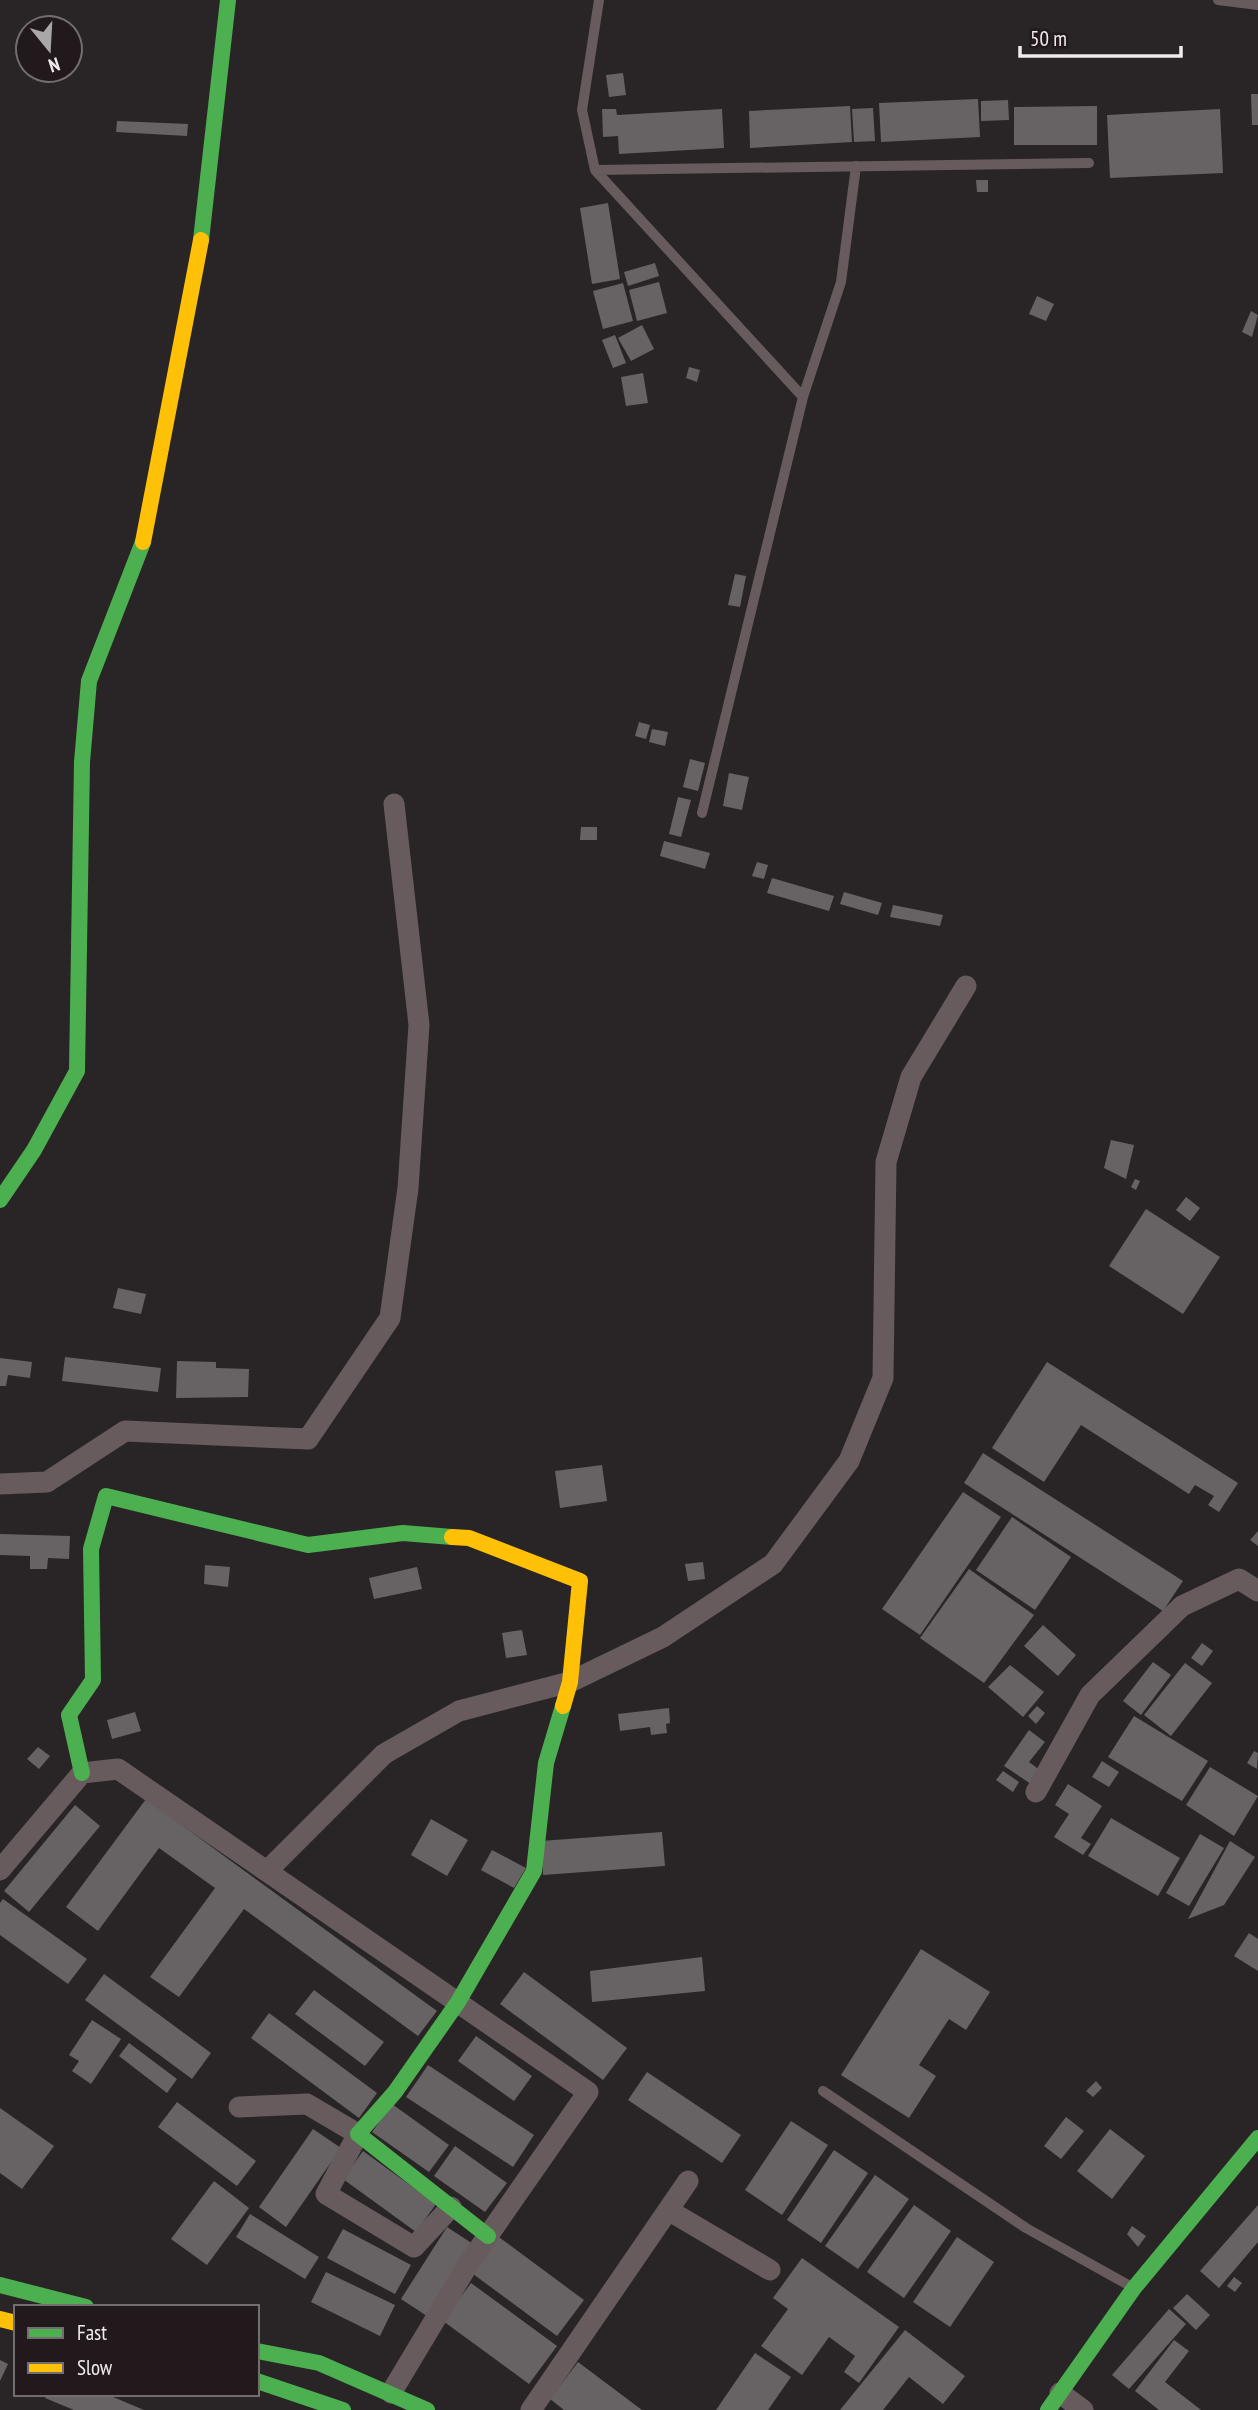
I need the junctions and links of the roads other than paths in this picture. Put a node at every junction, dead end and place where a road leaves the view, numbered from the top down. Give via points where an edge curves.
1 (228, 0) edge
2 (599, 0) edge
3 (1218, 0) edge
4 (1258, 5) edge
5 (1089, 163) dead end
6 (856, 166) junction
7 (595, 170) junction
8 (803, 397) junction
9 (394, 804) dead end
10 (702, 813) dead end
11 (966, 986) dead end
12 (0, 1200) edge
13 (0, 1484) edge
14 (1258, 1591) edge
15 (570, 1682) junction
16 (82, 1773) junction
17 (1035, 1792) dead end
18 (0, 1870) edge
19 (267, 1871) junction
20 (458, 2002) junction
21 (823, 2091) dead end
22 (239, 2107) dead end
23 (358, 2134) junction
24 (1258, 2138) edge
25 (688, 2181) dead end
26 (451, 2207) junction
27 (668, 2210) junction
28 (488, 2236) junction
29 (770, 2270) dead end
30 (0, 2285) edge
31 (1134, 2288) junction
32 (78, 2305) edge
33 (259, 2351) edge
34 (259, 2382) edge
35 (391, 2393) junction
36 (1054, 2402) edge
37 (335, 2409) edge
38 (427, 2410) edge
39 (531, 2410) edge
40 (1083, 2410) edge

1 - 12 street via 204,224 145,538 89,681 82,762 77,1072
2 - 7 lane via 582,110
3 - 4 lane
5 - 6 lane
6 - 7 lane
6 - 8 lane via 841,282
7 - 8 lane
8 - 10 lane
9 - 13 street via 419,1025 408,1188 390,1318 308,1439 125,1432 47,1482
11 - 15 street via 911,1077 886,1162 883,1378 849,1461 773,1564 663,1637
14 - 17 street via 1239,1579 1182,1606 1090,1695
15 - 16 street via 580,1581 469,1538 403,1533 308,1545 106,1496 91,1549 93,1681 68,1715
15 - 19 street via 459,1711 384,1754
15 - 20 street via 545,1763 534,1871
16 - 18 street
16 - 19 street via 118,1769
19 - 20 street
20 - 23 street via 395,2092
20 - 28 street via 589,2092
21 - 31 lane via 1026,2228
22 - 23 street via 307,2104
23 - 26 street
23 - 26 street via 326,2194 414,2247
24 - 31 street
25 - 27 street
26 - 28 street
27 - 29 street
27 - 39 street
28 - 35 street
30 - 32 street
31 - 36 street
33 - 35 street via 319,2363
34 - 37 street
35 - 38 street
36 - 40 street

